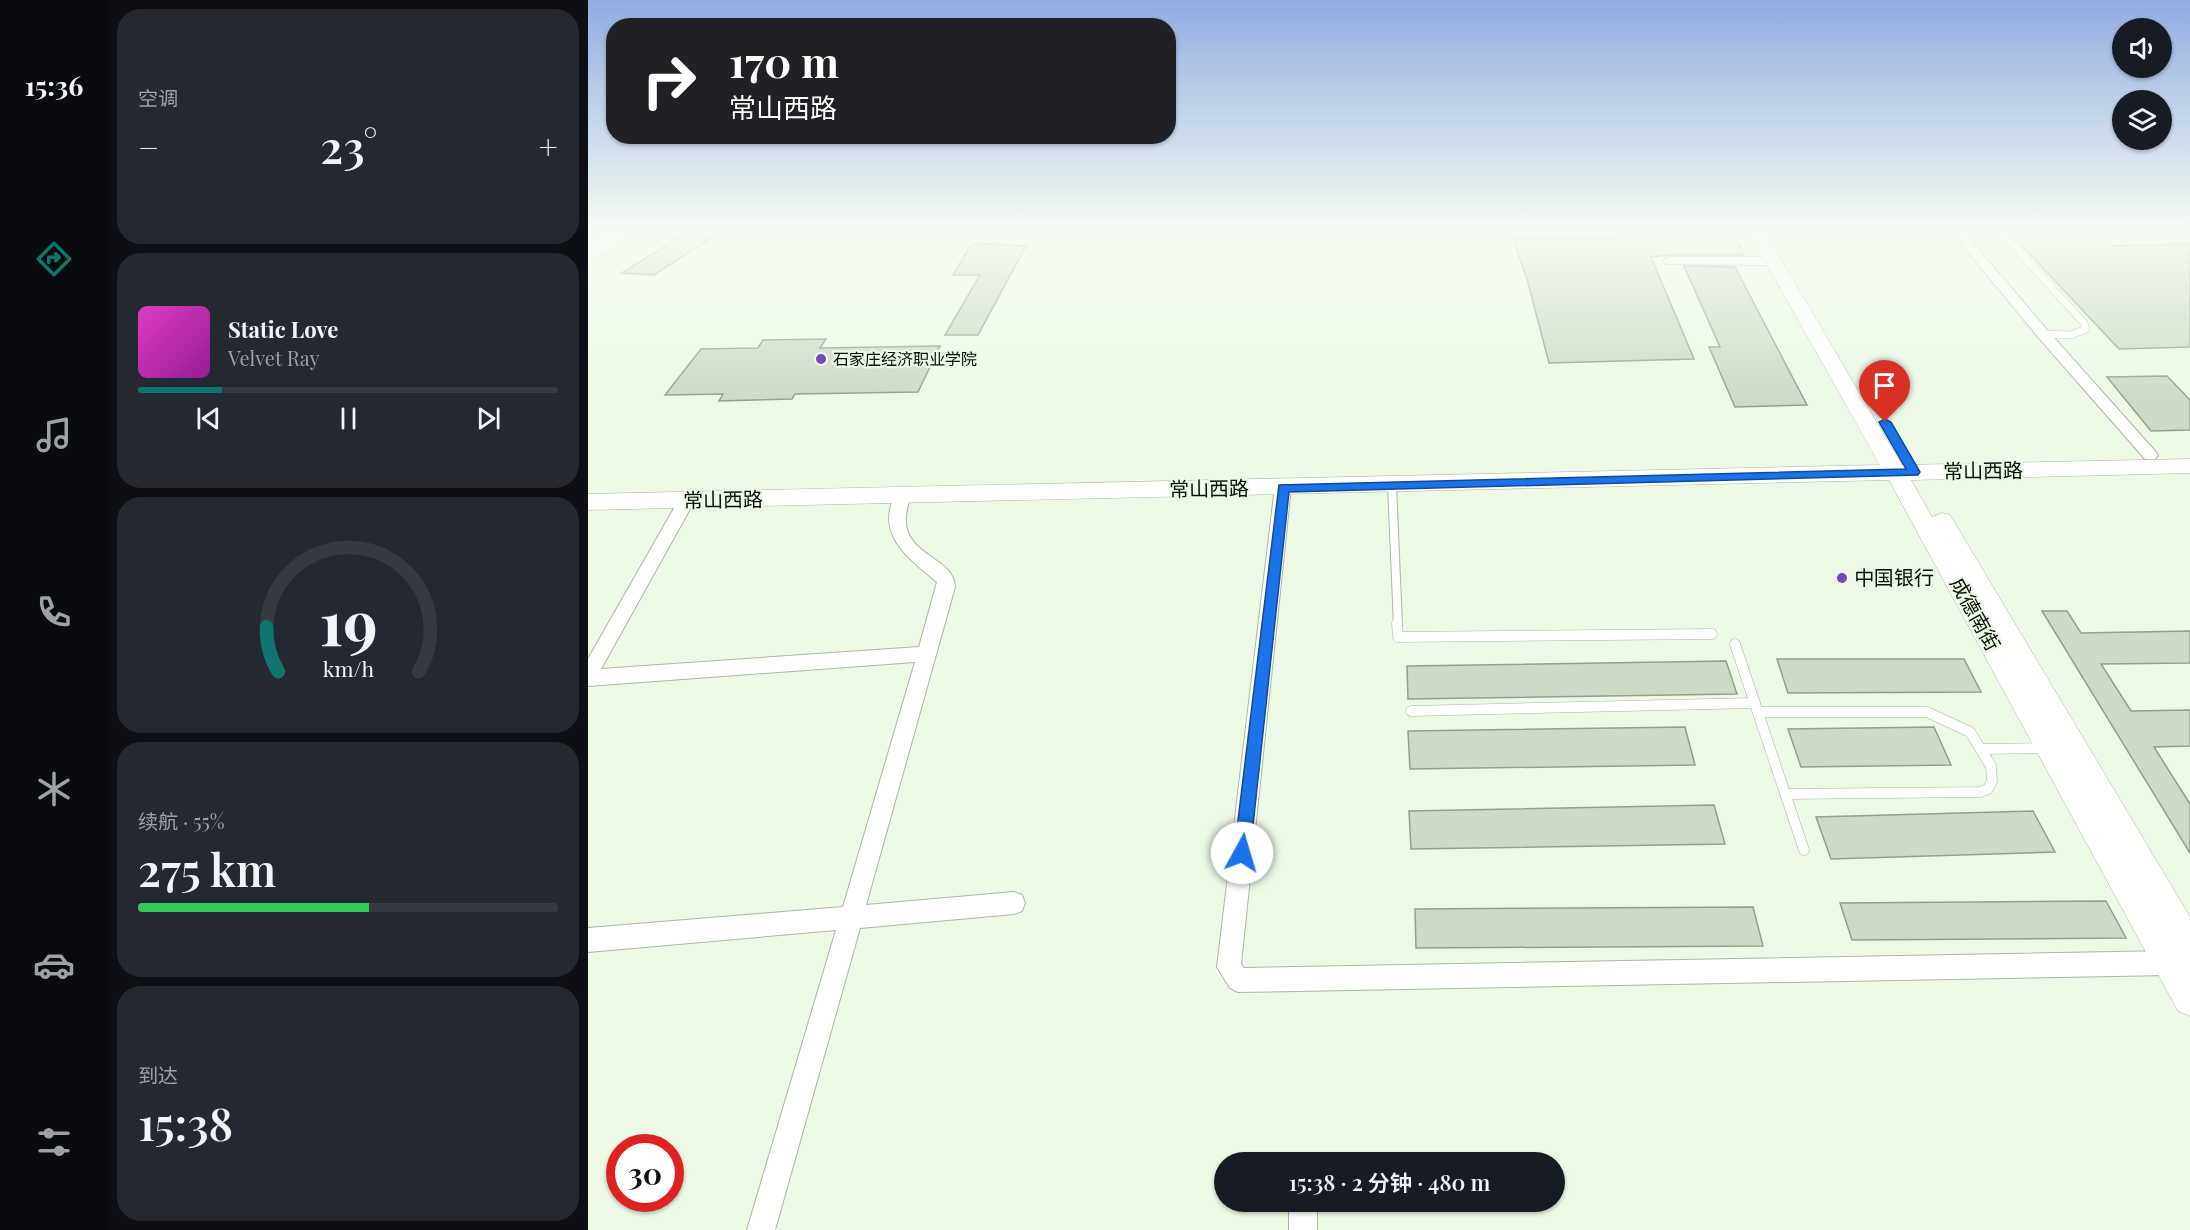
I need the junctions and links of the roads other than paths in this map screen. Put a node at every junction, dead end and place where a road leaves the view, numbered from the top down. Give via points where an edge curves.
1 (1790, 288) edge
2 (1804, 288) edge
3 (2005, 288) edge
4 (2053, 288) edge
5 (2043, 334) junction
6 (2190, 454) edge
7 (2150, 455) junction
8 (2190, 466) edge
9 (1901, 467) junction
10 (1392, 485) junction
11 (1283, 488) junction
12 (588, 490) edge
13 (903, 496) junction
14 (687, 500) junction
15 (588, 502) edge
16 (1712, 634) dead end
17 (1736, 644) dead end
18 (927, 654) junction
19 (588, 677) edge
20 (1757, 707) junction
21 (1411, 711) dead end
22 (2049, 748) junction
23 (1982, 749) junction
24 (1786, 794) junction
25 (1804, 850) dead end
26 (1014, 903) dead end
27 (852, 917) junction
28 (588, 940) edge
29 (2180, 956) edge
30 (2190, 999) edge
31 (1303, 1212) edge
32 (758, 1230) edge
33 (1303, 1230) edge

1 - 9 main road, 成德南街
2 - 9 main road, 成德南街
3 - 5 street
4 - 5 lane via 2086,329 2070,335
5 - 7 street
6 - 7 main road, 常山西路
7 - 9 main road, 常山西路
8 - 9 main road, 常山西路
9 - 10 main road, 常山西路
9 - 12 main road, 常山西路
9 - 22 main road, 成德南街
9 - 29 main road, 成德南街
10 - 11 main road, 常山西路
10 - 16 lane via 1398,637
11 - 13 main road, 常山西路
11 - 29 street via 1229,967 1238,980
13 - 14 main road, 常山西路
13 - 18 street via 896,516 900,533 911,549 946,579
14 - 15 main road, 常山西路
14 - 19 street
17 - 20 lane
18 - 19 street
18 - 27 street
20 - 21 lane
20 - 23 lane via 1926,712 1970,732
20 - 24 lane
22 - 23 lane
22 - 29 main road, 成德南街
23 - 24 lane via 1991,766 1992,781 1988,789 1980,792
24 - 25 lane
26 - 27 street
27 - 28 street
27 - 32 street
29 - 30 main road, 成德南街
31 - 33 street

